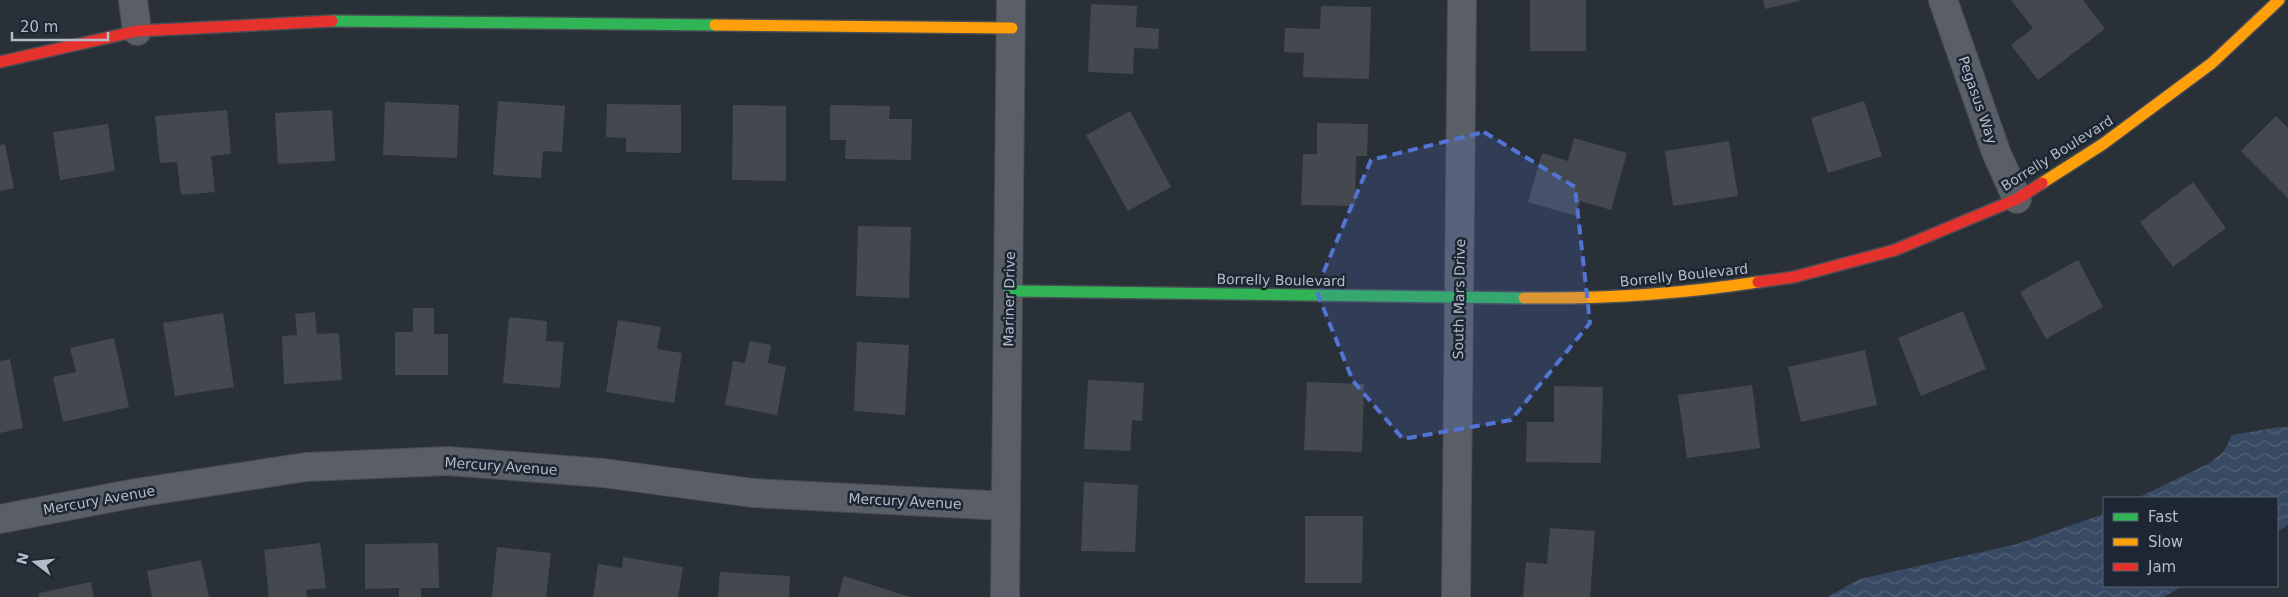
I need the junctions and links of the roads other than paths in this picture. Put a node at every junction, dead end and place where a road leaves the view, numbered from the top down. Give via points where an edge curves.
1 (133, 0) edge
2 (1011, 0) edge
3 (1462, 0) edge
4 (1943, 0) edge
5 (2279, 0) edge
6 (1012, 28) junction
7 (137, 31) junction
8 (0, 62) edge
9 (2017, 199) junction
10 (1009, 291) junction
11 (1459, 298) junction
12 (1006, 506) junction
13 (0, 519) edge
14 (1005, 597) edge
15 (1456, 597) edge

1 - 7 street
2 - 6 street, Mariner Drive
3 - 11 street, South Mars Drive
4 - 9 street, Pegasus Way via 1996,152
5 - 9 street, Borrelly Boulevard via 2212,63 2103,144
6 - 7 street via 328,21
6 - 10 street, Mariner Drive
7 - 8 street
9 - 11 street, Borrelly Boulevard via 1894,250 1794,277 1685,292 1584,298
10 - 11 street, Borrelly Boulevard
10 - 12 street, Mariner Drive
11 - 15 street, South Mars Drive
12 - 13 street, Mercury Avenue via 753,493 603,473 448,461 306,467 136,493
12 - 14 street, Mariner Drive

